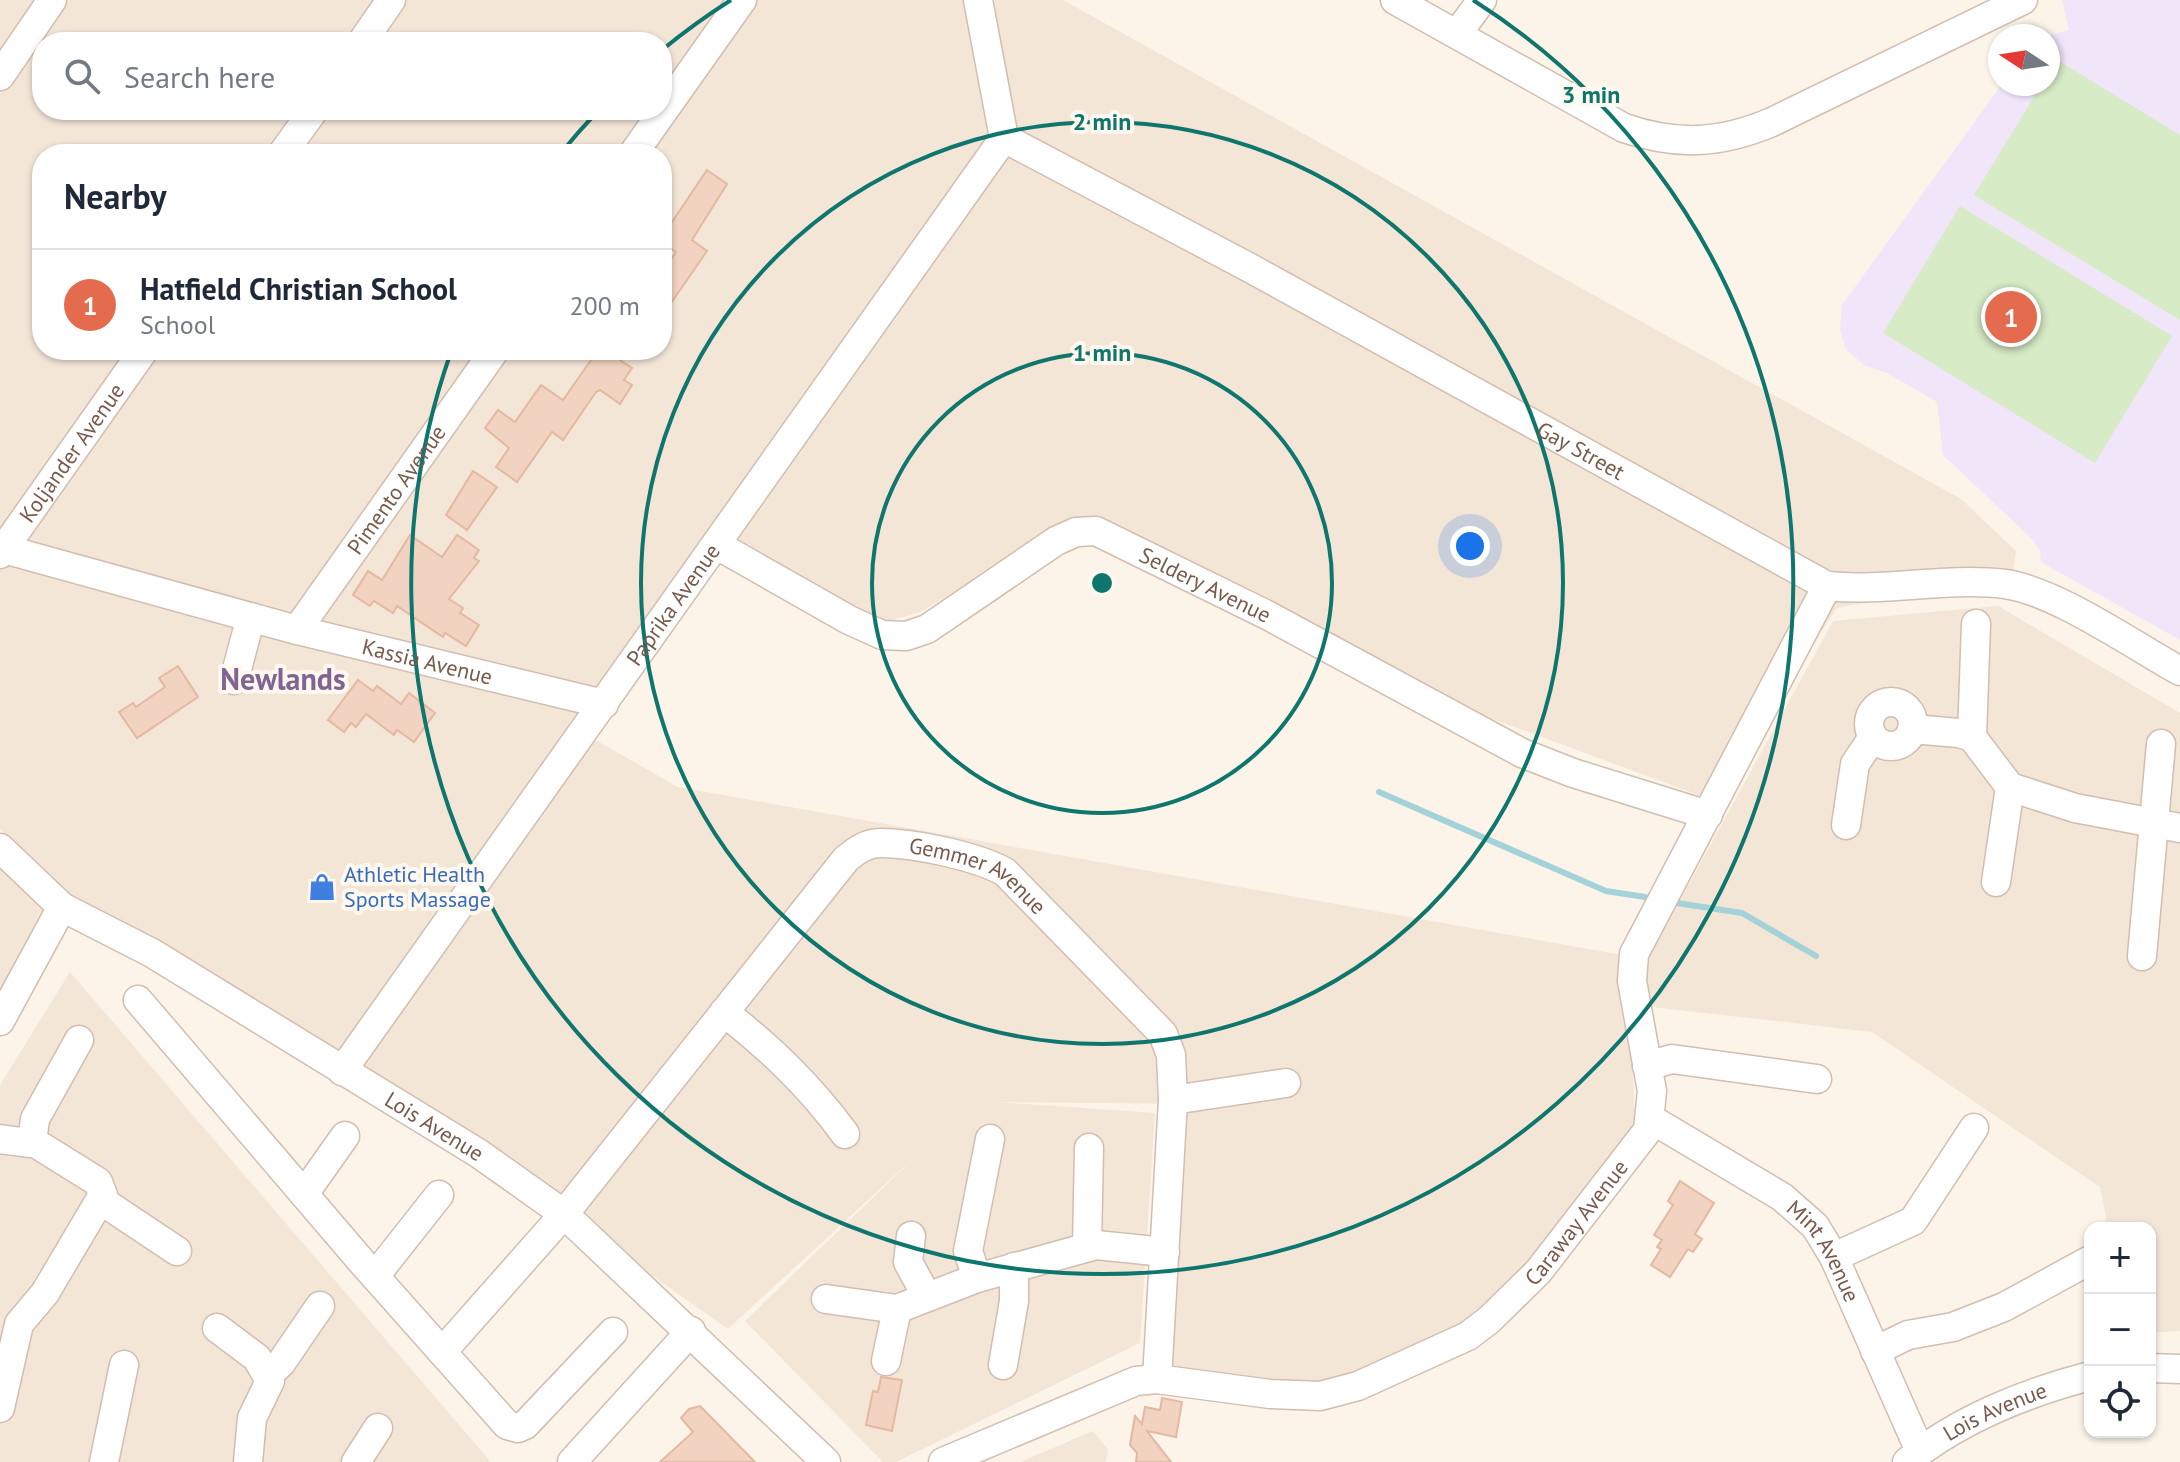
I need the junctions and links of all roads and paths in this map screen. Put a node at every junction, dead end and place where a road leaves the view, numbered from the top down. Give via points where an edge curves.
1 (52, 0) edge
2 (391, 0) edge
3 (742, 0) edge
4 (978, 0) edge
5 (1395, 0) edge
6 (1482, 0) edge
7 (2023, 0) edge
8 (369, 32) edge
9 (1457, 34) junction
10 (0, 76) edge
11 (672, 99) edge
12 (307, 120) edge
13 (657, 120) edge
14 (1004, 138) junction
15 (289, 144) edge
16 (640, 144) edge
17 (137, 360) edge
18 (488, 360) edge
19 (717, 545) junction
20 (2, 551) edge
21 (1827, 586) junction
22 (251, 617) junction
23 (1976, 624) dead end
24 (297, 630) junction
25 (2180, 671) edge
26 (234, 680) dead end
27 (604, 704) junction
28 (1972, 737) junction
29 (2161, 744) dead end
30 (2010, 787) junction
31 (1708, 815) junction
32 (1846, 825) dead end
33 (2168, 826) edge
34 (0, 848) edge
35 (1996, 882) dead end
36 (62, 907) junction
37 (2142, 956) dead end
38 (138, 1000) dead end
39 (724, 1012) junction
40 (0, 1021) edge
41 (79, 1040) dead end
42 (1647, 1066) junction
43 (342, 1071) junction
44 (1817, 1079) dead end
45 (1286, 1083) dead end
46 (1173, 1100) junction
47 (1651, 1119) junction
48 (1974, 1128) dead end
49 (845, 1134) dead end
50 (345, 1136) dead end
51 (0, 1139) edge
52 (990, 1139) dead end
53 (32, 1142) junction
54 (1089, 1148) dead end
55 (304, 1194) junction
56 (439, 1195) dead end
57 (102, 1201) junction
58 (564, 1214) junction
59 (911, 1236) dead end
60 (1087, 1247) junction
61 (177, 1251) dead end
62 (1165, 1252) junction
63 (1834, 1257) junction
64 (2084, 1263) edge
65 (1014, 1267) junction
66 (375, 1276) junction
67 (977, 1278) junction
68 (927, 1297) junction
69 (826, 1299) dead end
70 (320, 1306) dead end
71 (897, 1309) junction
72 (11, 1315) edge
73 (217, 1328) dead end
74 (691, 1331) junction
75 (613, 1332) dead end
76 (1875, 1351) junction
77 (442, 1352) junction
78 (886, 1361) dead end
79 (124, 1365) dead end
80 (1003, 1365) dead end
81 (2156, 1368) edge
82 (2180, 1369) edge
83 (268, 1375) junction
84 (2084, 1378) edge
85 (1157, 1379) junction
86 (0, 1408) edge
87 (378, 1428) dead end
88 (1913, 1456) edge
89 (104, 1462) edge
90 (248, 1462) edge
91 (356, 1462) edge
92 (572, 1462) edge
93 (826, 1462) edge
94 (943, 1462) edge

1 - 10 street
2 - 8 street
3 - 11 street
4 - 14 street
5 - 9 street
6 - 9 street
7 - 9 street via 1772,122 1741,135 1700,142 1624,128
12 - 15 street
13 - 16 street
14 - 19 street, Paprika Avenue
14 - 21 street, Gay Street
17 - 20 street, Koljander Avenue
18 - 24 street, Pimento Avenue
19 - 27 street, Paprika Avenue
19 - 31 street, Seldery Avenue via 849,620 882,635 906,636 927,629 1056,541 1096,531 1267,615 1522,753
20 - 22 street, Kassia Avenue
21 - 25 street, Gay Street via 2008,585 2055,602
21 - 31 street
22 - 24 street, Kassia Avenue
22 - 26 street
23 - 28 street
24 - 27 street, Kassia Avenue
27 - 43 street, Paprika Avenue
28 - 30 street
28 - 32 street via 1912,729 1905,707 1885,702 1870,717 1873,737 1855,764
29 - 33 street
30 - 33 street via 2075,808
30 - 35 street
31 - 42 street via 1638,941 1631,966
33 - 37 street
34 - 36 street, Lois Avenue
36 - 40 street
36 - 43 street, Lois Avenue via 152,953
38 - 55 street
39 - 46 street, Gemmer Avenue via 861,847 878,843 974,860 1005,872 1024,889 1163,1034 1171,1055
39 - 49 street via 773,1050
39 - 58 street, Gemmer Avenue
41 - 53 street via 35,1119
42 - 44 street via 1672,1059
42 - 47 street
43 - 58 street, Lois Avenue via 478,1153
45 - 46 street
46 - 62 street, Gemmer Avenue
47 - 63 street, Mint Avenue via 1782,1197 1815,1226
47 - 85 street, Caraway Avenue via 1643,1140 1538,1272 1468,1336 1358,1386 1320,1396
48 - 63 street via 1913,1221
50 - 55 street
51 - 53 street
52 - 67 street via 968,1251
53 - 57 street via 98,1182
54 - 60 street
55 - 66 street
56 - 66 street
57 - 61 street
57 - 72 street via 45,1293
58 - 74 street, Lois Avenue
58 - 77 street, Gemmer Avenue
59 - 68 street via 908,1262
60 - 62 street
60 - 65 street
62 - 85 street, Gemmer Avenue
63 - 76 street, Mint Avenue
64 - 76 street via 2004,1307 1953,1327 1908,1335
65 - 67 street
65 - 80 street
66 - 77 street
67 - 68 street
68 - 71 street
69 - 71 street
70 - 83 street
71 - 78 street
72 - 86 street
73 - 83 street via 257,1358
74 - 92 street
74 - 93 street, Lois Avenue
75 - 77 street via 518,1428 507,1425
76 - 88 street, Mint Avenue
79 - 89 street
81 - 82 street
83 - 90 street via 269,1385 250,1424
84 - 88 street, Lois Avenue via 1969,1423
85 - 94 street, Caraway Avenue via 1127,1383
87 - 91 street

